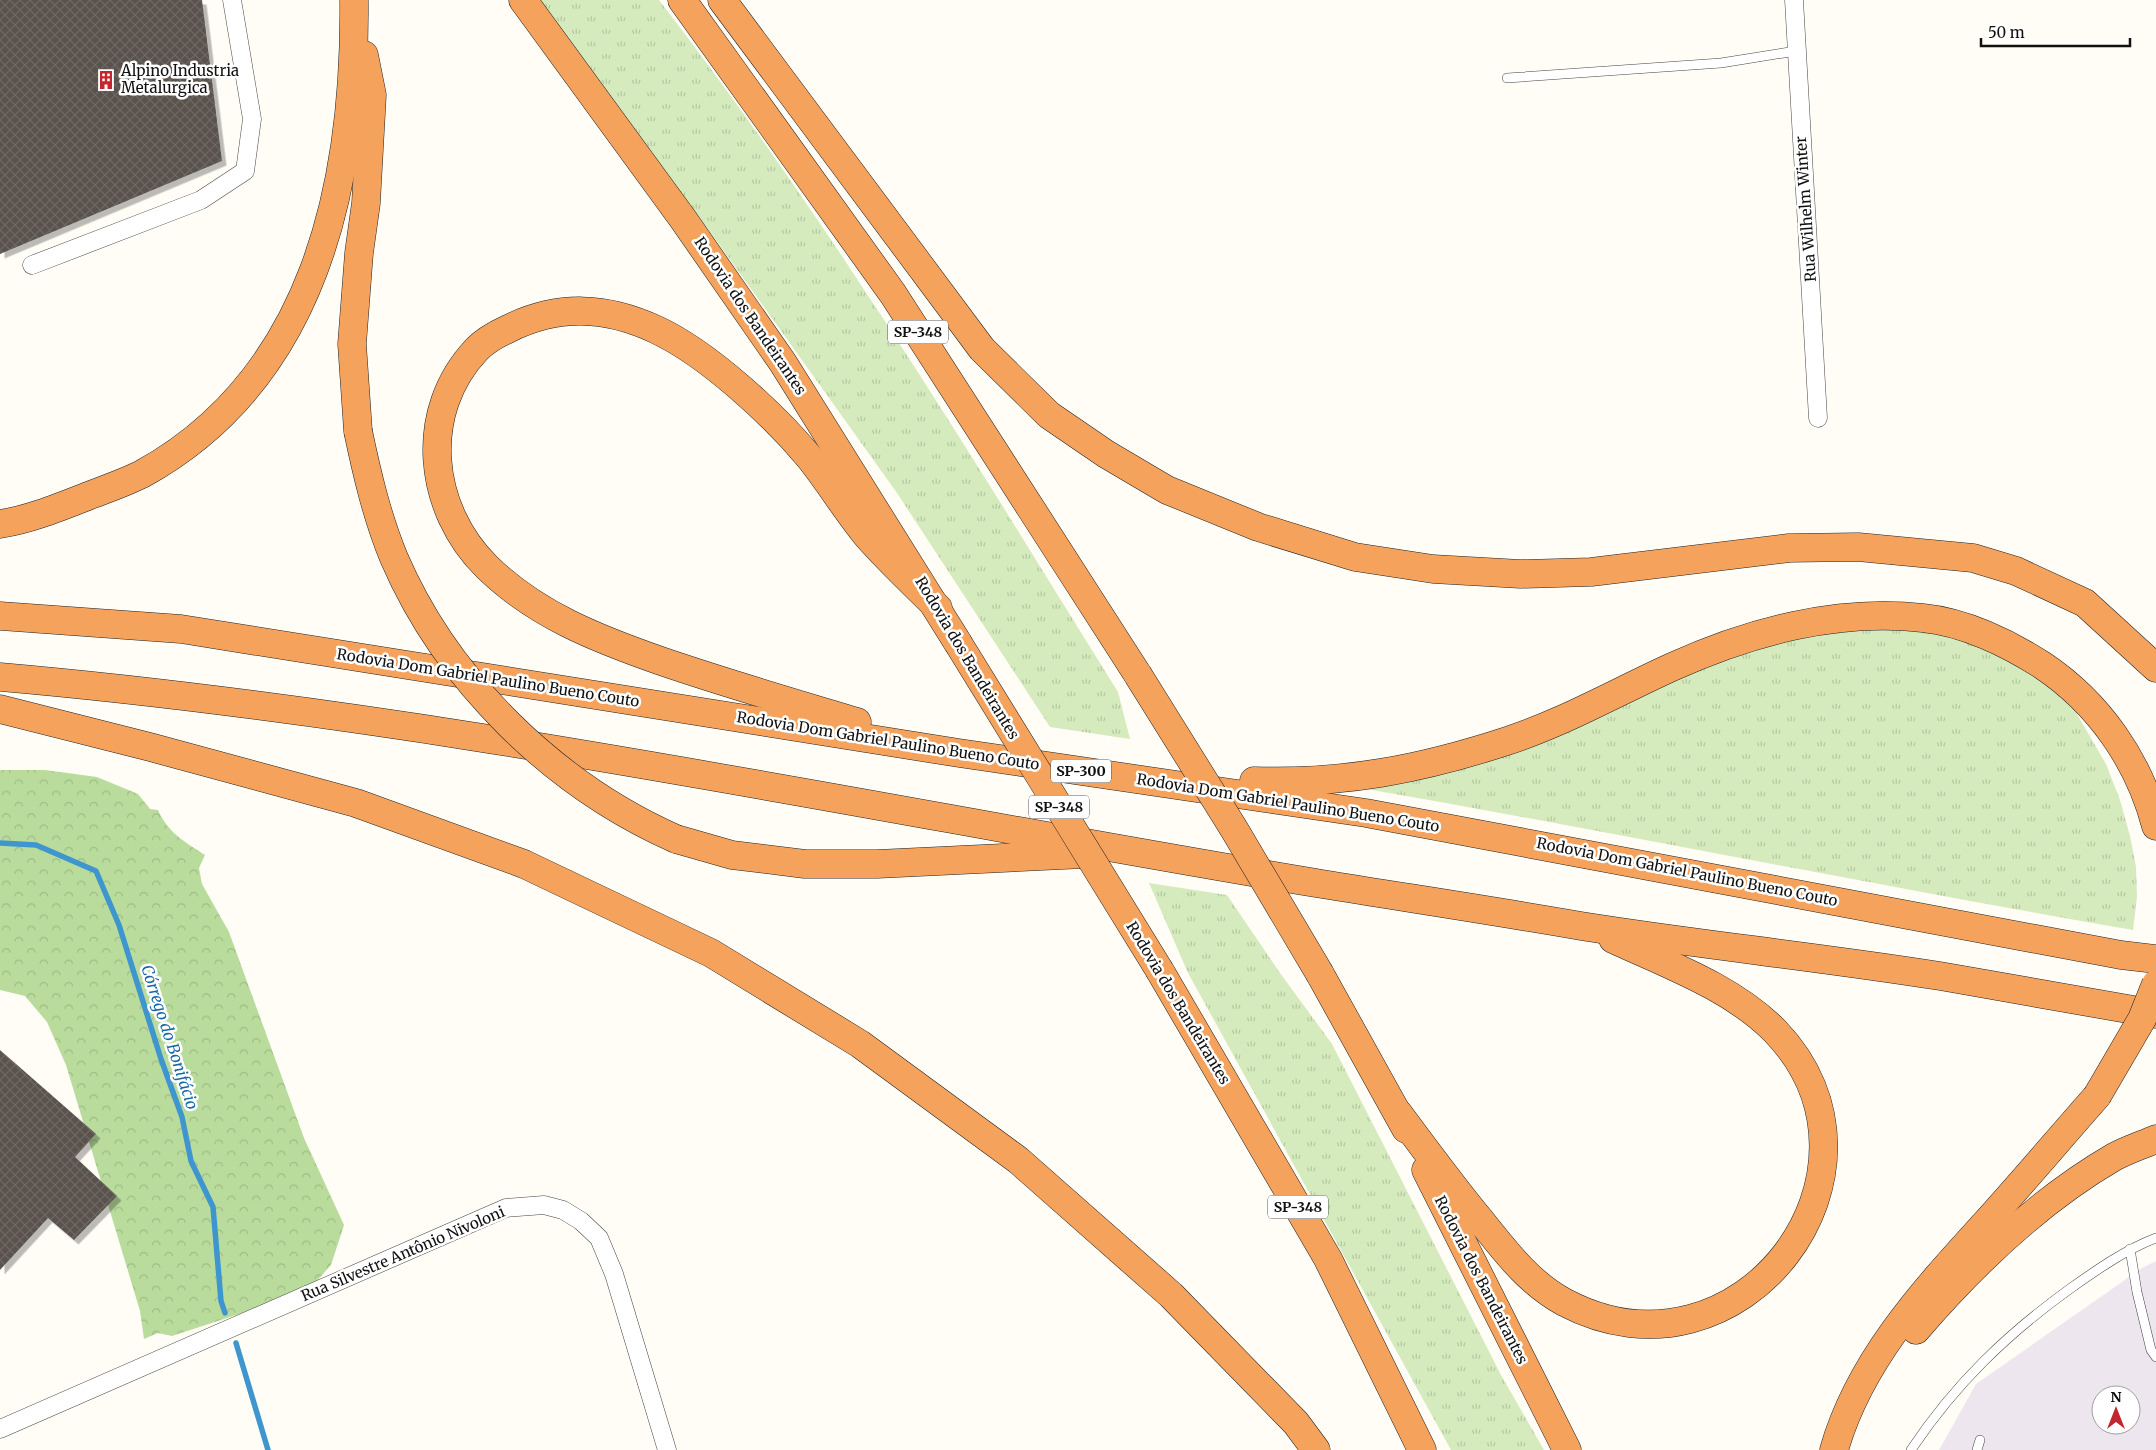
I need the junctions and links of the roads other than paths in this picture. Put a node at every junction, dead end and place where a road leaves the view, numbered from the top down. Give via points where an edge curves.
1 (232, 0) edge
2 (523, 0) edge
3 (682, 0) edge
4 (722, 0) edge
5 (1794, 0) edge
6 (354, 1) edge
7 (1796, 51) junction
8 (1507, 78) dead end
9 (32, 265) dead end
10 (1818, 418) dead end
11 (0, 524) edge
12 (938, 608) junction
13 (0, 616) edge
14 (2156, 668) edge
15 (0, 677) edge
16 (0, 709) edge
17 (958, 753) junction
18 (1127, 778) junction
19 (2156, 826) edge
20 (1140, 851) junction
21 (1582, 926) junction
22 (2156, 960) edge
23 (2156, 984) edge
24 (2156, 1014) edge
25 (1398, 1113) junction
26 (2156, 1139) edge
27 (2156, 1238) edge
28 (2130, 1248) junction
29 (2156, 1357) edge
30 (0, 1429) edge
31 (1980, 1440) dead end
32 (1836, 1442) edge
33 (667, 1450) edge
34 (1316, 1450) edge
35 (1422, 1450) edge
36 (1567, 1450) edge
37 (1911, 1450) edge
38 (1977, 1450) edge

1 - 9 street via 252,119 244,171 201,200
2 - 12 highway, Rodovia dos Bandeirantes / SP-348 via 784,363
3 - 25 highway, Rodovia dos Bandeirantes / SP-348, bridge via 893,294 1234,829
4 - 14 highway via 982,349 1049,415 1167,490 1258,528 1354,557 1433,568 1521,574 1591,572 1789,548 1858,547 1973,558 2016,571 2085,603
5 - 7 street, Rua Wilhelm Winter
6 - 11 highway via 352,96 340,184 316,264 300,304 268,360 211,424 179,450 141,474 24,521
6 - 20 highway, bridge via 372,95 352,344 358,431 372,495 394,558 416,603 482,696 524,738 586,790 676,839 732,855 805,864 877,864
7 - 8 lane via 1721,63
7 - 10 street, Rua Wilhelm Winter
12 - 17 highway via 868,536 808,456 756,403 703,358 657,330 609,314 568,310 527,319 495,335 478,348 464,365 443,407 437,442 438,476 454,523 487,567 530,603 597,638 696,673
12 - 35 highway, Rodovia dos Bandeirantes / SP-348, bridge via 1160,971 1328,1259
13 - 17 highway, Rodovia Dom Gabriel Paulino Bueno Couto / SP-300 via 181,629
15 - 20 highway via 320,714 668,769
16 - 34 highway via 356,803 524,864 711,953 860,1044 1018,1160 1171,1296 1296,1423
17 - 18 highway, Rodovia Dom Gabriel Paulino Bueno Couto / SP-300
18 - 19 highway via 1299,782 1378,775 1510,740 1558,722 1674,666 1740,640 1798,625 1864,615 1925,618 1974,630 2026,655 2054,674 2108,726 2129,757 2149,799
18 - 22 highway, Rodovia Dom Gabriel Paulino Bueno Couto / SP-300 via 1366,813
20 - 21 highway
21 - 24 highway via 1939,976
21 - 25 highway via 1696,976 1750,1010 1775,1031 1800,1062 1821,1117 1822,1153 1818,1188 1808,1220 1790,1252 1768,1275 1728,1305 1685,1321 1635,1324 1563,1302 1538,1285 1512,1260
23 - 32 highway, bridge via 2142,1019 2097,1096 1933,1280 1864,1377
25 - 36 highway, Rodovia dos Bandeirantes / SP-348
26 - 32 highway via 2115,1157 2062,1194 1990,1252 1954,1286 1913,1334
27 - 28 lane
28 - 29 lane via 2136,1292 2151,1350
28 - 37 lane via 2036,1314 1991,1353 1936,1412
30 - 33 street, Rua Silvestre Antônio Nivoloni via 506,1208 544,1205 564,1210 599,1238 614,1274
31 - 38 lane

